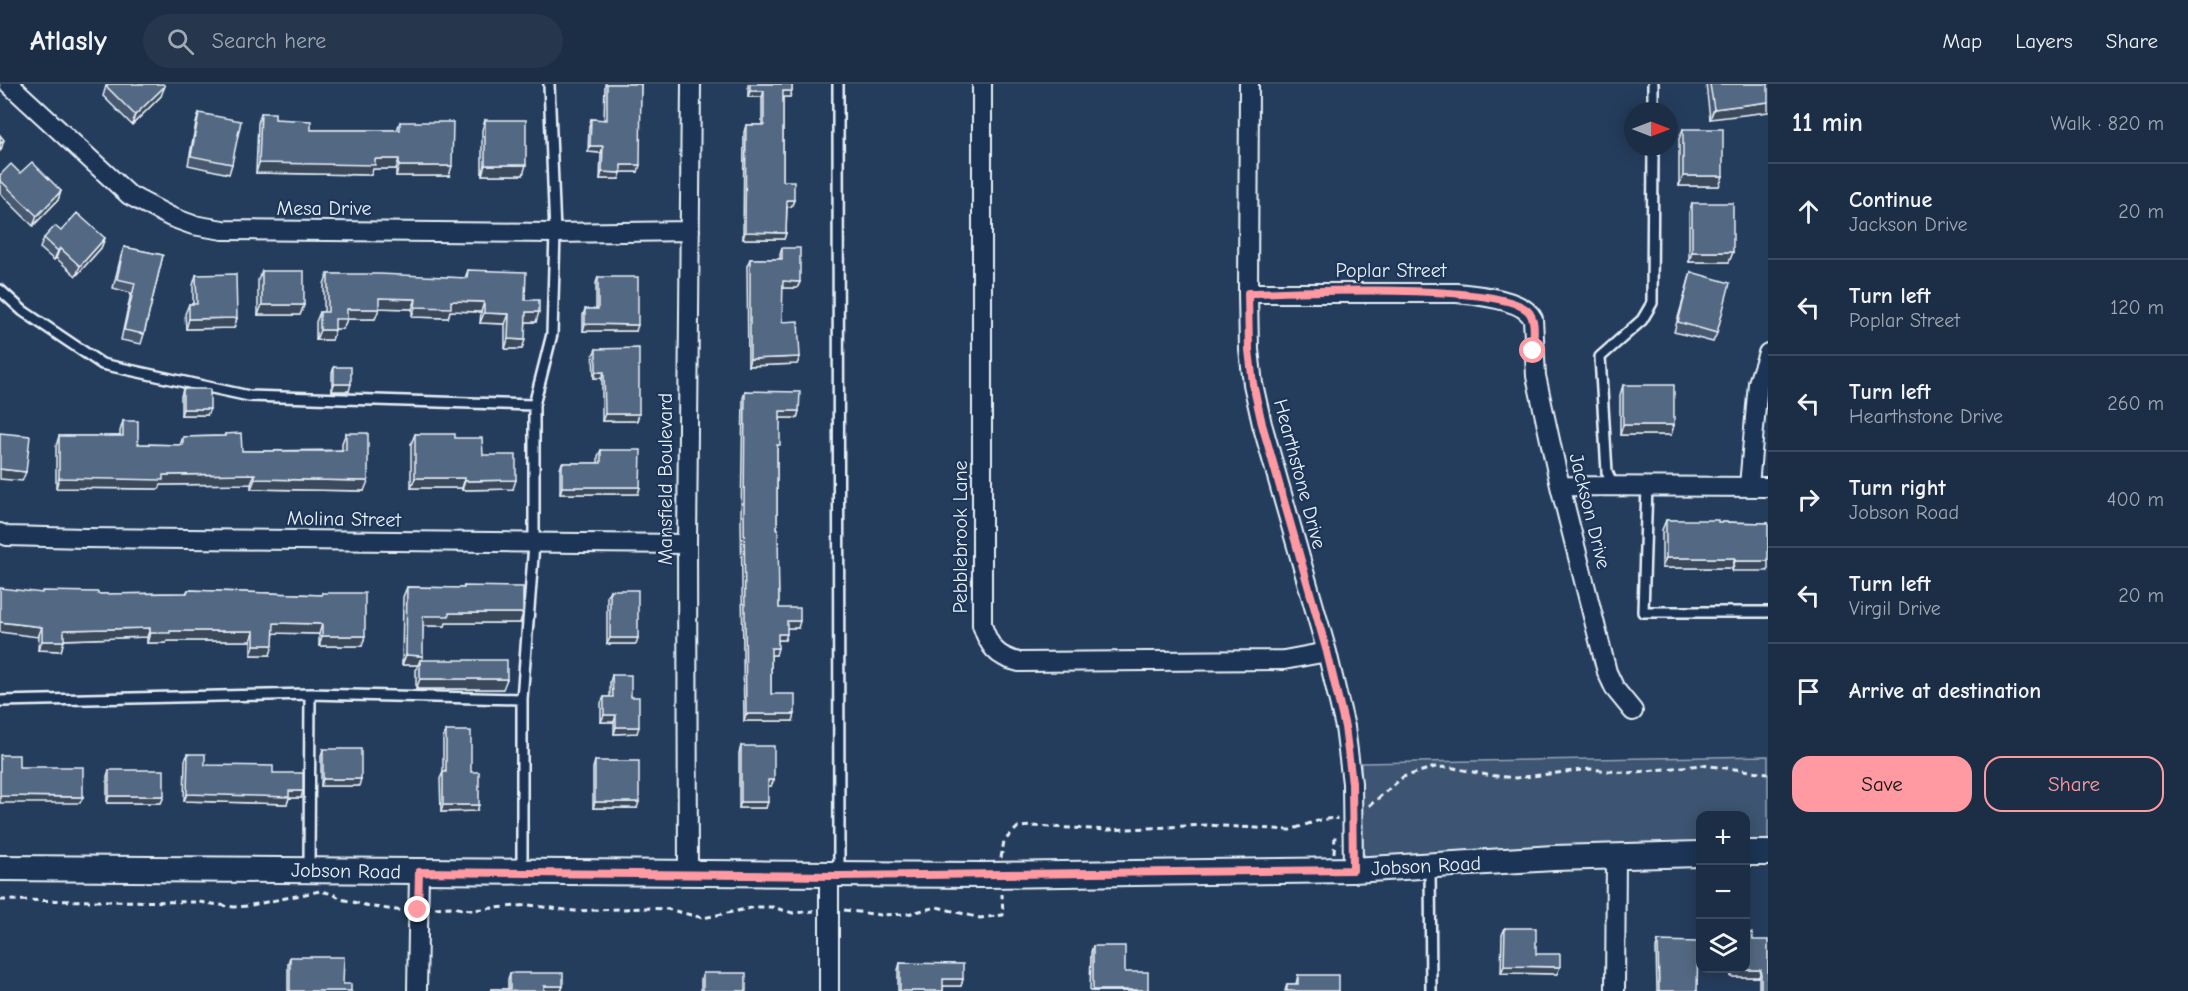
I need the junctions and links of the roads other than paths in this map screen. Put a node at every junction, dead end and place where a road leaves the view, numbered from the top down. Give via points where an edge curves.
1 (9, 84) edge
2 (549, 84) edge
3 (691, 84) edge
4 (838, 84) edge
5 (982, 84) edge
6 (1249, 84) edge
7 (1653, 84) edge
8 (1653, 102) edge
9 (1653, 156) edge
10 (690, 231) junction
11 (555, 233) junction
12 (0, 290) edge
13 (1248, 293) junction
14 (1530, 313) joint
15 (1767, 361) edge
16 (534, 405) junction
17 (1613, 485) junction
18 (1647, 485) junction
19 (1560, 486) junction
20 (1749, 486) junction
21 (1768, 487) edge
22 (0, 533) edge
23 (534, 544) junction
24 (687, 544) junction
25 (1768, 612) edge
26 (1327, 652) junction
27 (310, 694) junction
28 (522, 699) junction
29 (0, 700) edge
30 (1633, 711) dead end
31 (1750, 853) edge
32 (1768, 853) edge
33 (1696, 854) edge
34 (1616, 856) junction
35 (1430, 866) junction
36 (0, 868) edge
37 (1353, 870) junction
38 (309, 871) junction
39 (419, 872) junction
40 (522, 873) junction
41 (688, 874) junction
42 (834, 876) junction
43 (417, 991) edge
44 (829, 991) edge
45 (1431, 991) edge
46 (1615, 991) edge

1 - 11 street, Mesa Drive via 129,195 194,225 223,230
2 - 11 lane
3 - 10 street, Mansfield Boulevard
4 - 42 lane
5 - 26 street, Pebblebrook Lane via 982,625 987,640 1005,659 1019,662 1284,660
6 - 13 street, Hearthstone Drive
7 - 8 lane
9 - 17 lane via 1652,303 1642,320 1600,357 1607,472
10 - 11 street, Mesa Drive
10 - 24 street, Mansfield Boulevard
11 - 16 lane via 552,334
12 - 16 lane via 23,311 102,364 249,396
13 - 14 street, Poplar Street via 1457,292 1487,297
13 - 26 street, Hearthstone Drive via 1253,384
14 - 19 street, Jackson Drive via 1536,376
15 - 20 street via 1758,383
16 - 23 lane
17 - 18 street
17 - 19 street
18 - 20 street
18 - 25 lane via 1643,612
19 - 30 street, Jackson Drive via 1607,672
20 - 21 street
22 - 23 street, Molina Street via 85,538
23 - 24 street, Molina Street
23 - 28 lane
24 - 41 street, Mansfield Boulevard
26 - 37 street, Hearthstone Drive via 1350,754
27 - 28 lane
27 - 29 lane
27 - 38 lane
28 - 40 lane
31 - 32 street
33 - 34 street, Jobson Road
34 - 35 street, Jobson Road
34 - 46 street
35 - 37 street, Jobson Road
35 - 45 lane
36 - 38 street, Jobson Road
37 - 42 street, Jobson Road
38 - 39 street, Jobson Road
39 - 40 street, Jobson Road
39 - 43 street
40 - 41 street, Jobson Road
41 - 42 street, Jobson Road
42 - 44 street

